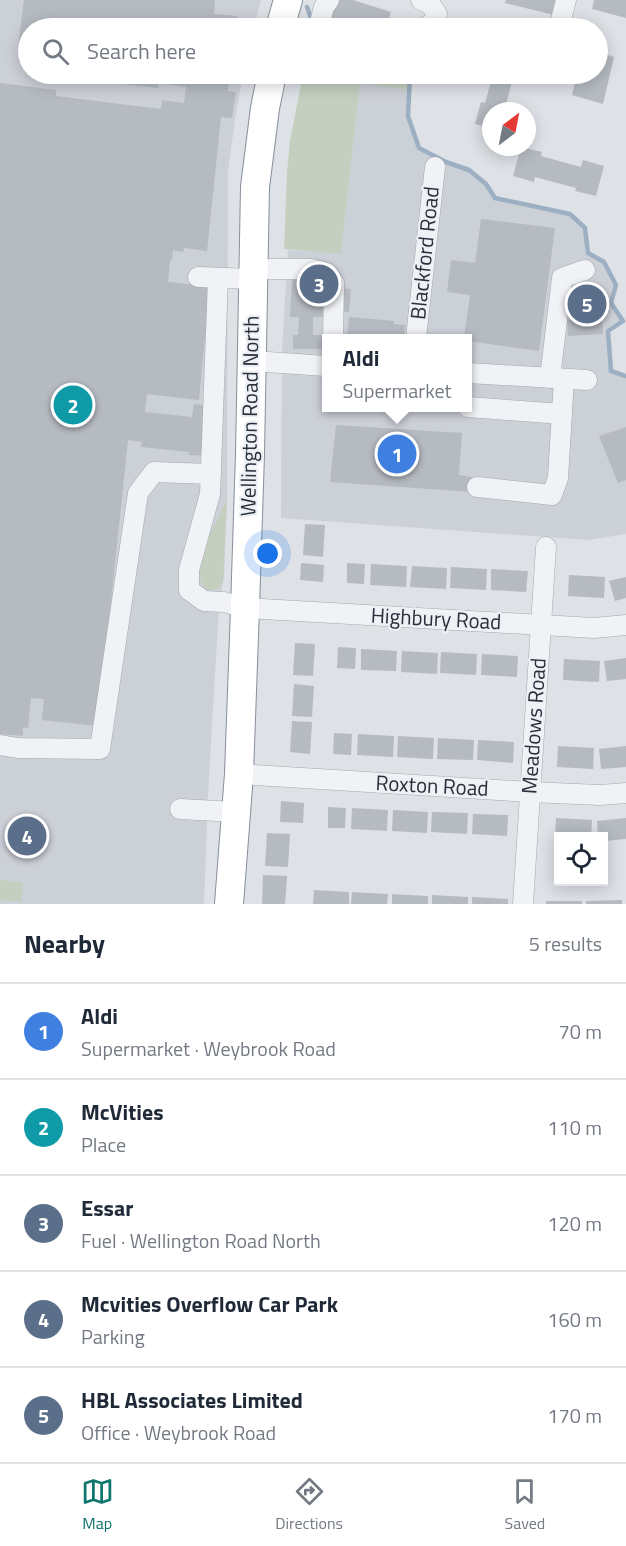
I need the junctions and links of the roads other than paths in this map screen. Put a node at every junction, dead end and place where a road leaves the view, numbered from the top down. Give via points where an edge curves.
1 (288, 0) edge
2 (329, 0) edge
3 (421, 0) edge
4 (440, 0) edge
5 (566, 0) edge
6 (283, 18) edge
7 (321, 18) edge
8 (562, 18) edge
9 (270, 84) edge
10 (435, 167) dead end
11 (585, 270) dead end
12 (253, 274) junction
13 (198, 277) dead end
14 (218, 278) junction
15 (333, 334) edge
16 (417, 334) edge
17 (252, 361) junction
18 (322, 366) edge
19 (472, 374) edge
20 (557, 379) junction
21 (587, 380) dead end
22 (472, 407) edge
23 (562, 414) junction
24 (211, 474) junction
25 (477, 487) dead end
26 (546, 547) dead end
27 (245, 608) junction
28 (541, 625) junction
29 (626, 625) edge
30 (0, 746) edge
31 (239, 774) junction
32 (530, 792) junction
33 (626, 793) edge
34 (180, 808) dead end
35 (236, 812) junction
36 (229, 904) edge
37 (523, 904) edge

1 - 6 highway
2 - 7 street
3 - 4 street via 438,14
5 - 8 street
9 - 12 highway, Wellington Road North via 255,187
10 - 16 street, Blackford Road
11 - 20 street via 562,278
12 - 14 street
12 - 15 street via 311,269 327,273 334,283
12 - 17 highway, Wellington Road North
13 - 14 street
14 - 24 street
17 - 18 street
17 - 27 highway, Wellington Road North
19 - 20 street
20 - 21 street
20 - 23 street
22 - 23 street
23 - 25 street via 558,478 552,495
24 - 27 street, Highbury Road via 210,494 189,570 189,590 204,601
24 - 30 street via 154,472 138,493 100,749
26 - 28 street, Meadows Road
27 - 28 street, Highbury Road
27 - 31 highway, Wellington Road North
28 - 29 street, Highbury Road
28 - 32 street, Meadows Road
31 - 32 street, Roxton Road
31 - 35 highway, Wellington Road North
32 - 33 street, Roxton Road
32 - 37 street, Meadows Road
34 - 35 street
35 - 36 highway, Wellington Road North

